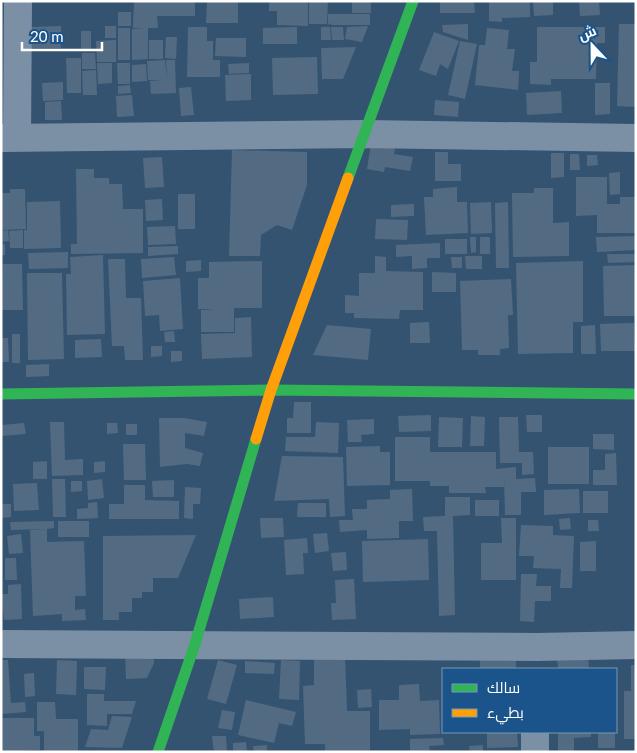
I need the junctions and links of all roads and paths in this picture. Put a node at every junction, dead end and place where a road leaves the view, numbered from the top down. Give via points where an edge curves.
1 (18, 1) edge
2 (413, 1) edge
3 (366, 134) junction
4 (9, 138) edge
5 (636, 138) edge
6 (271, 390) junction
7 (1, 394) edge
8 (636, 394) edge
9 (1, 644) edge
10 (195, 644) junction
11 (636, 645) edge
12 (536, 658) edge
13 (535, 733) edge
14 (158, 752) edge
15 (535, 752) edge

1 - 4 street
2 - 3 street
3 - 4 street
3 - 5 street
3 - 6 street
6 - 7 street
6 - 8 street
6 - 10 street
9 - 10 street
10 - 12 street
10 - 14 street
11 - 12 street
13 - 15 street

